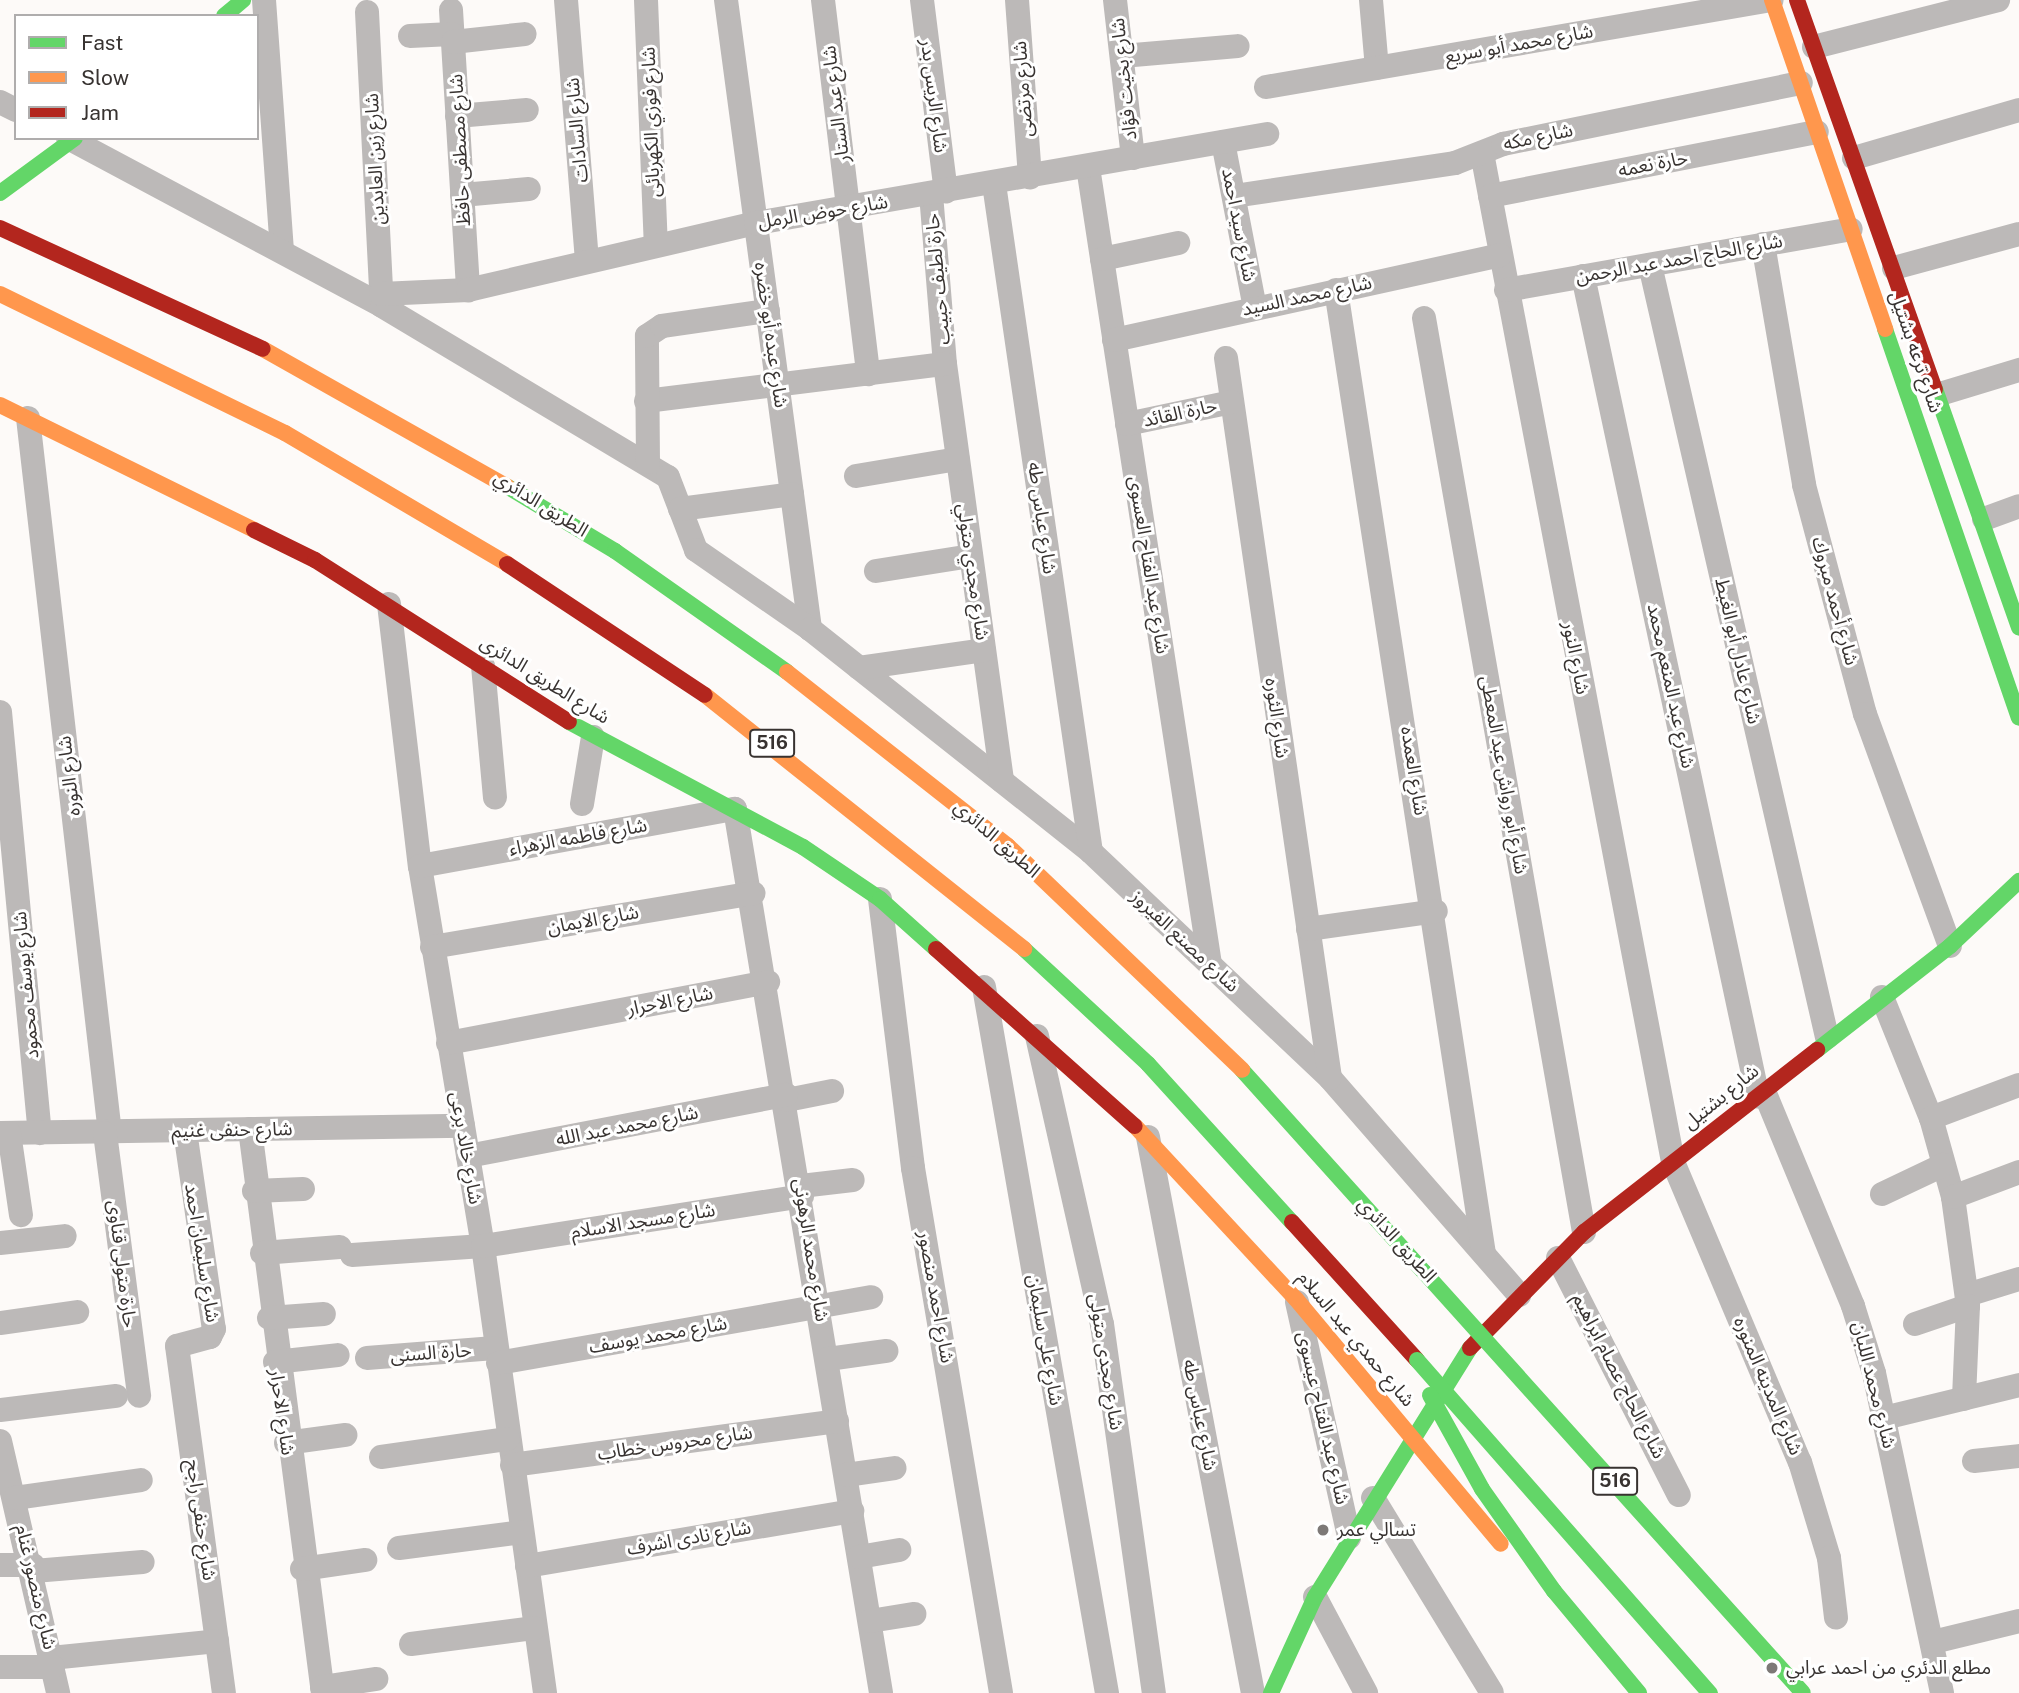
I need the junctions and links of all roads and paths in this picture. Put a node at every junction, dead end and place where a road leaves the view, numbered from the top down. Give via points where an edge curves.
1 (243, 0) edge
2 (264, 0) edge
3 (566, 0) edge
4 (646, 0) edge
5 (726, 0) edge
6 (823, 0) edge
7 (922, 0) edge
8 (1017, 0) edge
9 (1115, 0) edge
10 (1371, 0) edge
11 (1772, 0) edge
12 (1797, 0) edge
13 (1998, 0) edge
14 (367, 12) dead end
15 (226, 14) edge
16 (452, 28) junction
17 (525, 34) dead end
18 (410, 36) dead end
19 (1238, 47) dead end
20 (1814, 47) junction
21 (1122, 56) junction
22 (1377, 68) junction
23 (1801, 83) junction
24 (1266, 87) dead end
25 (527, 110) dead end
26 (2019, 110) edge
27 (457, 116) junction
28 (1817, 131) junction
29 (1267, 134) dead end
30 (71, 140) edge
31 (74, 140) edge
32 (1223, 142) junction
33 (1482, 153) junction
34 (1133, 158) junction
35 (1854, 158) junction
36 (1088, 167) junction
37 (1030, 178) junction
38 (994, 184) junction
39 (529, 189) dead end
40 (0, 193) edge
41 (939, 193) junction
42 (462, 195) junction
43 (1234, 196) junction
44 (1490, 196) junction
45 (848, 208) junction
46 (756, 223) junction
47 (0, 228) edge
48 (1851, 229) junction
49 (2019, 234) edge
50 (1178, 243) dead end
51 (656, 244) junction
52 (1763, 244) junction
53 (282, 251) junction
54 (1500, 255) junction
55 (587, 260) junction
56 (1102, 260) junction
57 (1650, 265) junction
58 (1894, 268) junction
59 (1583, 276) junction
60 (468, 290) junction
61 (1336, 290) junction
62 (1506, 290) junction
63 (0, 294) edge
64 (382, 300) junction
65 (1255, 308) junction
66 (768, 312) junction
67 (1424, 318) dead end
68 (1114, 340) junction
69 (1226, 358) dead end
70 (945, 364) junction
71 (2019, 370) edge
72 (868, 374) junction
73 (778, 386) junction
74 (1940, 394) junction
75 (646, 401) junction
76 (1232, 402) junction
77 (0, 405) edge
78 (28, 418) junction
79 (1127, 424) junction
80 (958, 459) junction
81 (648, 461) junction
82 (856, 476) dead end
83 (792, 494) junction
84 (2019, 506) edge
85 (680, 509) junction
86 (1984, 519) junction
87 (971, 556) junction
88 (876, 570) dead end
89 (389, 604) junction
90 (2019, 628) edge
91 (810, 629) junction
92 (984, 650) junction
93 (483, 666) junction
94 (859, 668) junction
95 (0, 712) edge
96 (2019, 718) edge
97 (593, 737) junction
98 (1002, 780) junction
99 (495, 797) dead end
100 (582, 804) dead end
101 (735, 809) junction
102 (1091, 852) junction
103 (420, 866) junction
104 (2019, 881) edge
105 (754, 893) junction
106 (880, 899) junction
107 (1436, 911) junction
108 (1308, 929) junction
109 (1950, 946) junction
110 (432, 947) junction
111 (1210, 964) junction
112 (768, 982) junction
113 (984, 987) junction
114 (1882, 997) junction
115 (1037, 1036) junction
116 (1827, 1037) junction
117 (448, 1043) junction
118 (1330, 1078) junction
119 (2019, 1085) edge
120 (832, 1091) dead end
121 (1761, 1094) junction
122 (787, 1098) junction
123 (1931, 1118) junction
124 (463, 1126) junction
125 (250, 1129) junction
126 (185, 1131) junction
127 (5, 1133) edge
128 (40, 1133) junction
129 (108, 1133) junction
130 (1148, 1137) junction
131 (468, 1156) junction
132 (1673, 1162) junction
133 (1943, 1164) junction
134 (2019, 1172) edge
135 (853, 1180) dead end
136 (303, 1189) dead end
137 (254, 1191) junction
138 (802, 1191) junction
139 (1882, 1194) dead end
140 (1953, 1197) junction
141 (21, 1215) dead end
142 (1584, 1232) junction
143 (65, 1236) dead end
144 (0, 1243) edge
145 (483, 1246) junction
146 (261, 1253) junction
147 (1484, 1254) junction
148 (1558, 1258) junction
149 (2019, 1279) edge
150 (1519, 1295) junction
151 (871, 1297) dead end
152 (1296, 1299) junction
153 (1968, 1300) junction
154 (819, 1306) junction
155 (77, 1312) dead end
156 (324, 1314) dead end
157 (269, 1318) junction
158 (0, 1323) edge
159 (1915, 1324) dead end
160 (177, 1346) joint
161 (886, 1351) dead end
162 (338, 1355) dead end
163 (497, 1356) junction
164 (367, 1358) dead end
165 (828, 1359) junction
166 (1417, 1360) junction
167 (275, 1362) junction
168 (2019, 1385) edge
169 (1964, 1399) junction
170 (0, 1410) edge
171 (1884, 1418) junction
172 (837, 1421) junction
173 (345, 1435) dead end
174 (1410, 1435) junction
175 (508, 1439) junction
176 (286, 1443) junction
177 (1, 1447) edge
178 (2019, 1456) edge
179 (381, 1457) dead end
180 (1974, 1461) dead end
181 (512, 1465) junction
182 (895, 1468) dead end
183 (846, 1475) junction
184 (141, 1480) dead end
185 (1679, 1494) dead end
186 (15, 1498) junction
187 (1373, 1498) junction
188 (852, 1511) junction
189 (522, 1532) junction
190 (1349, 1537) junction
191 (399, 1548) dead end
192 (899, 1550) dead end
193 (859, 1557) junction
194 (365, 1560) dead end
195 (143, 1562) dead end
196 (0, 1565) edge
197 (527, 1566) junction
198 (33, 1568) junction
199 (302, 1569) junction
200 (1315, 1597) junction
201 (914, 1614) dead end
202 (1836, 1618) dead end
203 (870, 1621) junction
204 (2019, 1621) edge
205 (535, 1628) junction
206 (217, 1641) junction
207 (1933, 1642) junction
208 (411, 1644) dead end
209 (1762, 1644) junction
210 (52, 1662) junction
211 (0, 1667) edge
212 (376, 1679) dead end
213 (322, 1690) edge
214 (58, 1693) edge
215 (224, 1693) edge
216 (545, 1693) edge
217 (881, 1693) edge
218 (1001, 1693) edge
219 (1107, 1693) edge
220 (1154, 1693) edge
221 (1253, 1693) edge
222 (1271, 1693) edge
223 (1366, 1693) edge
224 (1492, 1693) edge
225 (1619, 1693) edge
226 (1639, 1693) edge
227 (1710, 1693) edge
228 (1803, 1693) edge
229 (1826, 1693) edge
230 (1942, 1693) edge

1 - 15 main road
2 - 53 street
3 - 55 street, شارع السادات
4 - 51 street, شارع فوزي الكهربائى
5 - 46 street, شارع عبده أبو خضره
6 - 45 street, شارع عبد الستار
7 - 41 street, شارع الريس بدر
8 - 37 street, شارع مرتضى
9 - 21 street, شارع بخيت فؤاد
10 - 22 street
11 - 22 street, شارع محمد أبو سريع
11 - 23 main road, شارع ترعه بشتيل
12 - 20 main road, شارع ترعه بشتيل
13 - 20 street
14 - 64 street, شارع زين العابدين
16 - 17 street
16 - 18 street
16 - 27 street, شارع مصطفى حافظ
19 - 21 street
20 - 35 main road, شارع ترعه بشتيل
21 - 34 street, شارع بخيت فؤاد
22 - 24 street, شارع محمد أبو سريع
23 - 28 main road, شارع ترعه بشتيل
23 - 33 street, شارع مكه via 1503,144
25 - 27 street
26 - 35 street
27 - 42 street, شارع مصطفى حافظ
28 - 44 street, حارة نعمه
28 - 48 main road, شارع ترعه بشتيل
29 - 32 street, شارع حوض الرمل
30 - 40 main road
31 - 53 street
32 - 34 street, شارع حوض الرمل
32 - 43 street, شارع سيد احمد
33 - 43 street, شارع مكه
33 - 44 street, شارع النور
34 - 36 street, شارع حوض الرمل
35 - 58 main road, شارع ترعه بشتيل
36 - 37 street, شارع حوض الرمل
36 - 56 street, شارع عبد الفتاح العسوى
37 - 38 street, شارع حوض الرمل
38 - 41 street, شارع حوض الرمل
38 - 102 street, شارع عباس طه
39 - 42 street
41 - 45 street, شارع حوض الرمل
41 - 70 street, حارة لطيف حبيب
42 - 60 street, شارع مصطفى حافظ
43 - 65 street, شارع سيد احمد
44 - 54 street, شارع النور
45 - 46 street, شارع حوض الرمل
45 - 72 street
46 - 51 street, شارع حوض الرمل
46 - 66 street, شارع عبده أبو خضره
47 - 209 main road, الطريق الدائري / 516, bridge via 179,306 356,396 615,551 855,720 1008,846 1154,981 1293,1122
48 - 52 street, شارع الحاج احمد عبد الرحمن
48 - 96 main road, شارع ترعه بشتيل
49 - 58 street
50 - 56 street
51 - 55 street, شارع حوض الرمل
52 - 57 street, شارع الحاج احمد عبد الرحمن
52 - 109 street, شارع أحمد مبروك via 1804,485 1861,701
53 - 64 street
54 - 61 street, شارع محمد السيد
54 - 62 street, شارع النور
55 - 60 street, شارع حوض الرمل
56 - 68 street, شارع عبد الفتاح العسوى
57 - 59 street, شارع الحاج احمد عبد الرحمن
57 - 116 street, شارع عادل أبو الغيط
58 - 74 main road, شارع ترعه بشتيل
59 - 62 street, شارع الحاج احمد عبد الرحمن
59 - 121 street, شارع عبد المنعم محمد
60 - 64 street, شارع حوض الرمل
61 - 65 street, شارع محمد السيد
61 - 107 street, شارع العمده
62 - 132 street, شارع النور
63 - 166 main road, 516 via 285,433 441,520 738,718 881,826 1118,1036 1271,1194
64 - 81 street
65 - 68 street, شارع محمد السيد
66 - 73 street, شارع عبده أبو خضره
66 - 75 street via 662,326 645,345
67 - 142 street, شارع أبو رواش عبد المعطى
68 - 79 street, شارع عبد الفتاح العسوى
69 - 76 street, شارع الثوره
70 - 72 street
70 - 80 street, شارع مجدي متولي
71 - 74 street
72 - 73 street
73 - 75 street
73 - 83 street, شارع عبده أبو خضره
74 - 86 main road, شارع ترعه بشتيل
75 - 81 street
76 - 79 street, حارة القائد
76 - 108 street, شارع الثوره
77 - 78 main road, شارع الطريق الدائرى
78 - 89 main road, شارع الطريق الدائرى via 315,560
78 - 129 street, شارع النوره
79 - 111 street, شارع عبد الفتاح العسوى
80 - 82 street
80 - 87 street, شارع مجدي متولي
81 - 85 street via 668,477
83 - 85 street
83 - 91 street, شارع عبده أبو خضره
84 - 86 street
85 - 91 street via 696,550 716,570
86 - 90 main road, شارع ترعه بشتيل
87 - 88 street
87 - 92 street, شارع مجدي متولي
89 - 93 main road, شارع الطريق الدائرى
89 - 103 street, شارع خالد برعى
91 - 94 street, شارع مصنع الفيروز
92 - 94 street
92 - 98 street, شارع مجدي متولي
93 - 97 main road, شارع الطريق الدائرى
93 - 99 street
94 - 98 street, شارع مصنع الفيروز
95 - 128 street, شارع يوسف محمود
97 - 100 street
97 - 101 main road, شارع الطريق الدائرى
98 - 102 street, شارع مصنع الفيروز
101 - 103 street, شارع فاطمه الزهراء
101 - 105 street, شارع محمد الرهونى
101 - 106 main road, شارع الطريق الدائرى
102 - 111 street, شارع مصنع الفيروز
103 - 110 street, شارع خالد برعى
104 - 109 main road, شارع بشتيل
105 - 110 street, شارع الايمان
105 - 112 street, شارع محمد الرهونى
106 - 113 main road, شارع الطريق الدائرى
106 - 218 street, شارع احمد منصور via 913,1168
107 - 108 street
107 - 147 street, شارع العمده
108 - 118 street, شارع الثوره
109 - 114 main road, شارع بشتيل
110 - 117 street, شارع خالد برعى
111 - 118 street, شارع مصنع الفيروز
112 - 117 street, شارع الاحرار
112 - 122 street, شارع محمد الرهونى
113 - 115 main road, شارع الطريق الدائرى
113 - 219 street, شارع على سليمان
114 - 116 main road, شارع بشتيل
114 - 123 street
115 - 130 main road, شارع حمدي عبد السلام
115 - 220 street, شارع مجدى متولى via 1102,1324
116 - 121 main road, شارع بشتيل
117 - 124 street, شارع خالد برعى
118 - 147 street, شارع مصنع الفيروز
119 - 123 street
120 - 122 street, شارع محمد عبد الله
121 - 132 main road, شارع بشتيل
121 - 171 street, شارع محمد اللبان via 1853,1306
122 - 131 street, شارع محمد عبد الله
122 - 138 street, شارع محمد الرهونى
123 - 133 street
124 - 125 street, شارع حنفى غنيم
124 - 131 street, شارع خالد برعى
125 - 126 street, شارع حنفى غنيم
125 - 137 street, شارع الاحرار
126 - 129 street, شارع حنفى غنيم
126 - 160 street, شارع سليمان احمد via 214,1329 210,1337
127 - 128 street, شارع حنفى غنيم
127 - 141 street
128 - 129 street, شارع حنفى غنيم
129 - 170 street, حارة متولى قناوى via 127,1396
130 - 152 main road, شارع حمدي عبد السلام
130 - 221 street, شارع عباس طه
131 - 145 street, شارع خالد برعى
132 - 142 main road, شارع بشتيل
132 - 202 street, شارع المدينه المنوره via 1800,1462 1829,1558
133 - 139 street
133 - 140 street
134 - 140 street
135 - 138 street, شارع مسجد الاسلام
136 - 137 street
137 - 146 street, شارع الاحرار
138 - 145 street, شارع مسجد الاسلام
138 - 154 street, شارع محمد الرهونى
140 - 153 street
142 - 148 main road, شارع بشتيل
143 - 144 street
145 - 146 street, شارع مسجد الاسلام
145 - 163 street, شارع خالد برعى
146 - 157 street, شارع الاحرار
147 - 150 street, شارع مصنع الفيروز
148 - 150 main road, شارع بشتيل
148 - 185 street, شارع الحاج عصام ابراهيم
149 - 153 street
150 - 174 main road, شارع بشتيل via 1460,1358
151 - 154 street, شارع محمد يوسف
152 - 174 main road, شارع حمدي عبد السلام
152 - 190 street, شارع عبد الفتاح عيسوى
153 - 159 street
153 - 169 street
154 - 163 street, شارع محمد يوسف
154 - 165 street, شارع محمد الرهونى
155 - 158 street
156 - 157 street
157 - 167 street, شارع الاحرار
160 - 206 street, شارع حنفى راجح
161 - 165 street
162 - 167 street
163 - 164 street, حارة السنى
163 - 175 street, شارع خالد برعى
165 - 172 street, شارع محمد الرهونى
166 - 226 main road, bridge via 1456,1449 1482,1489 1554,1591
166 - 227 main road, 516, bridge
167 - 176 street, شارع الاحرار
168 - 169 street
169 - 171 street
171 - 207 street, شارع محمد اللبان
172 - 181 street, شارع محروس خطاب
172 - 183 street, شارع محمد الرهونى
173 - 176 street
174 - 187 main road, شارع بشتيل
174 - 225 main road, شارع حمدي عبد السلام
175 - 179 street
175 - 181 street, شارع خالد برعى
176 - 199 street, شارع الاحرار
177 - 186 street, شارع منصور غنام
178 - 180 street
181 - 189 street, شارع خالد برعى
182 - 183 street
183 - 188 street, شارع محمد الرهونى
184 - 186 street
186 - 198 street, شارع منصور غنام
187 - 190 main road, شارع بشتيل
187 - 224 street
188 - 193 street, شارع محمد الرهونى
188 - 197 street, شارع نادى اشرف
189 - 191 street
189 - 197 street, شارع خالد برعى
190 - 200 main road, شارع بشتيل
192 - 193 street
193 - 203 street, شارع محمد الرهونى
194 - 199 street
195 - 198 street
196 - 198 street
197 - 205 street, شارع خالد برعى
198 - 210 street, شارع منصور غنام
199 - 213 street, شارع الاحرار
200 - 222 main road, شارع بشتيل
200 - 223 street
201 - 203 street
203 - 217 street, شارع محمد الرهونى
204 - 207 street
205 - 208 street
205 - 216 street, شارع خالد برعى
206 - 210 street
206 - 215 street, شارع حنفى راجح
207 - 230 street, شارع محمد اللبان
209 - 228 main road, الطريق الدائري / 516, bridge
209 - 229 main road
210 - 211 street
210 - 214 street, شارع منصور غنام
212 - 213 street

